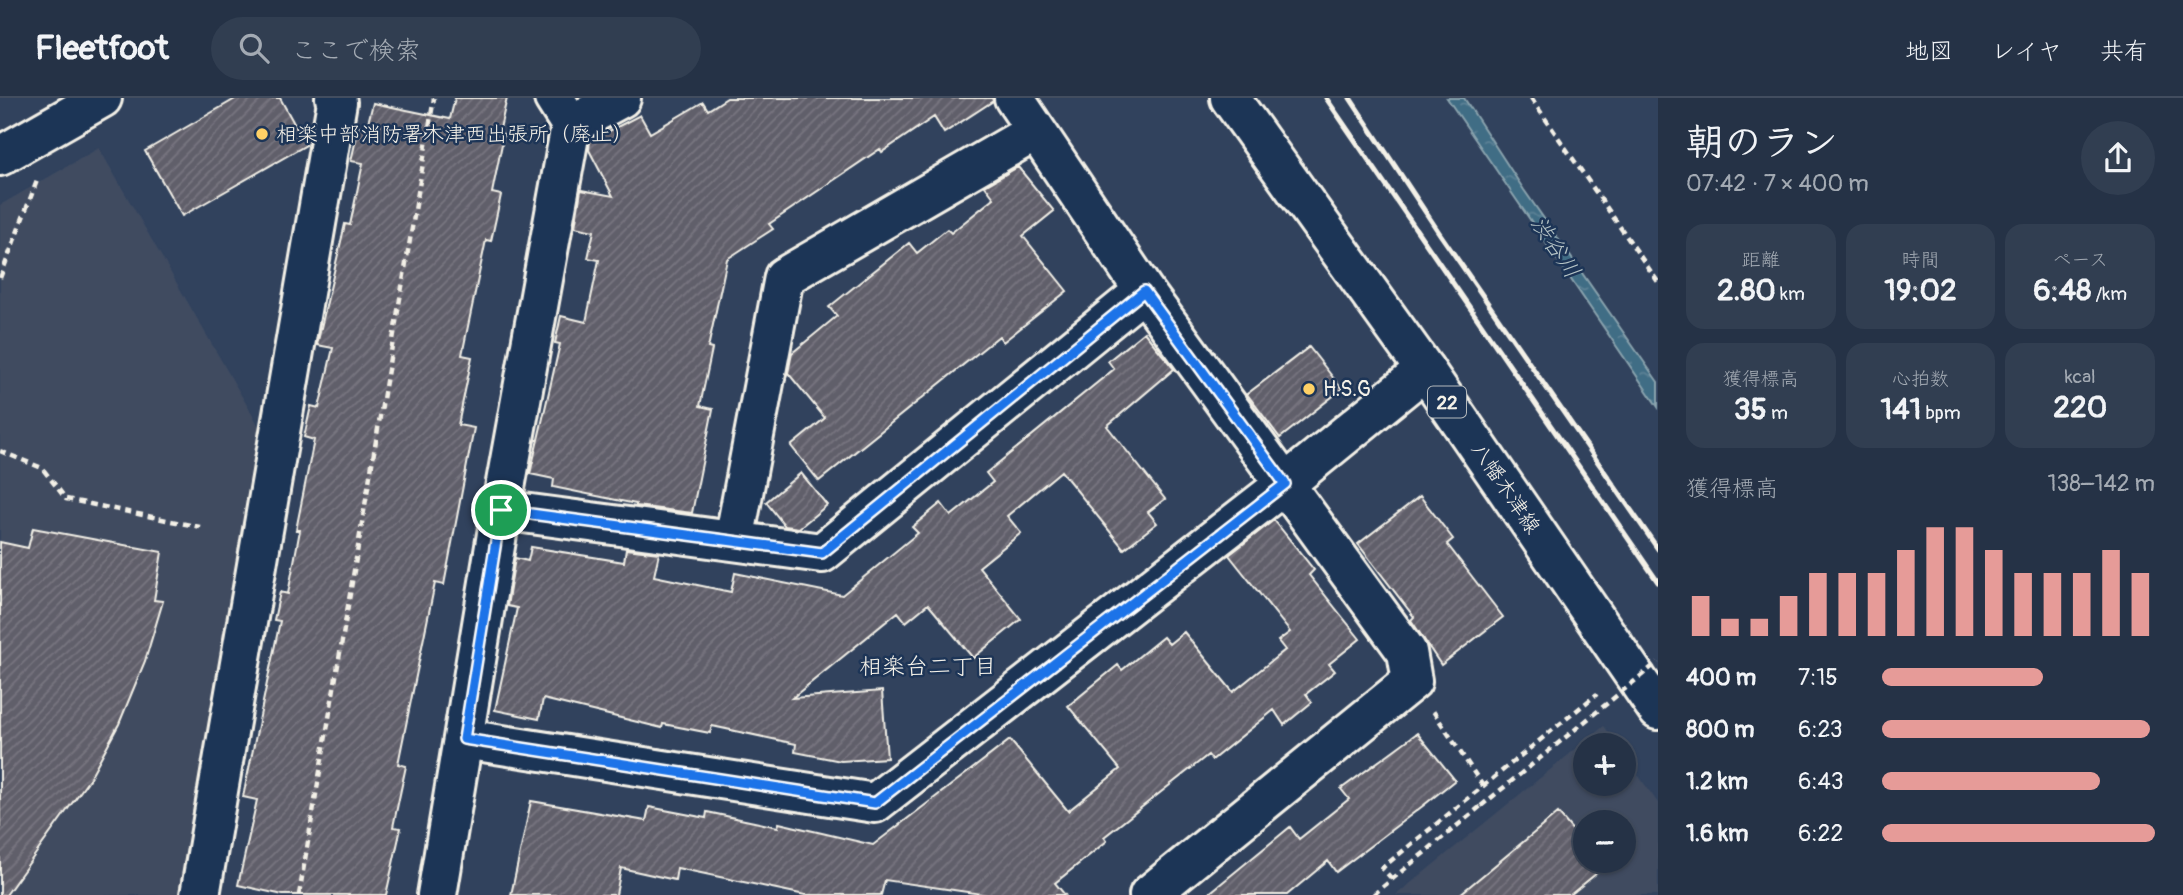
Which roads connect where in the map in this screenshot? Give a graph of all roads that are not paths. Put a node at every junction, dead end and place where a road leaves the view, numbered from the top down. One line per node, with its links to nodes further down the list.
1 (102, 98): 8 (street)
2 (335, 98): 16 (street)
3 (621, 98): 6 (street)
4 (1014, 98): 7 (street)
5 (1230, 98): 10 (street, 八幡木津線 / 22)
6 (562, 112): 12 (street)
7 (1036, 131): 9 (street); 13 (street)
8 (0, 156)
9 (1144, 291): 11 (street); 13 (street)
10 (1425, 370): 11 (street); 14 (street, 八幡木津線 / 22)
11 (1285, 484): 15 (street); 18 (street)
12 (501, 510): 13 (street); 15 (street)
13 (734, 541)
14 (1658, 710)
15 (464, 739): 17 (street)
16 (200, 895)
17 (437, 895)
18 (1149, 895)

